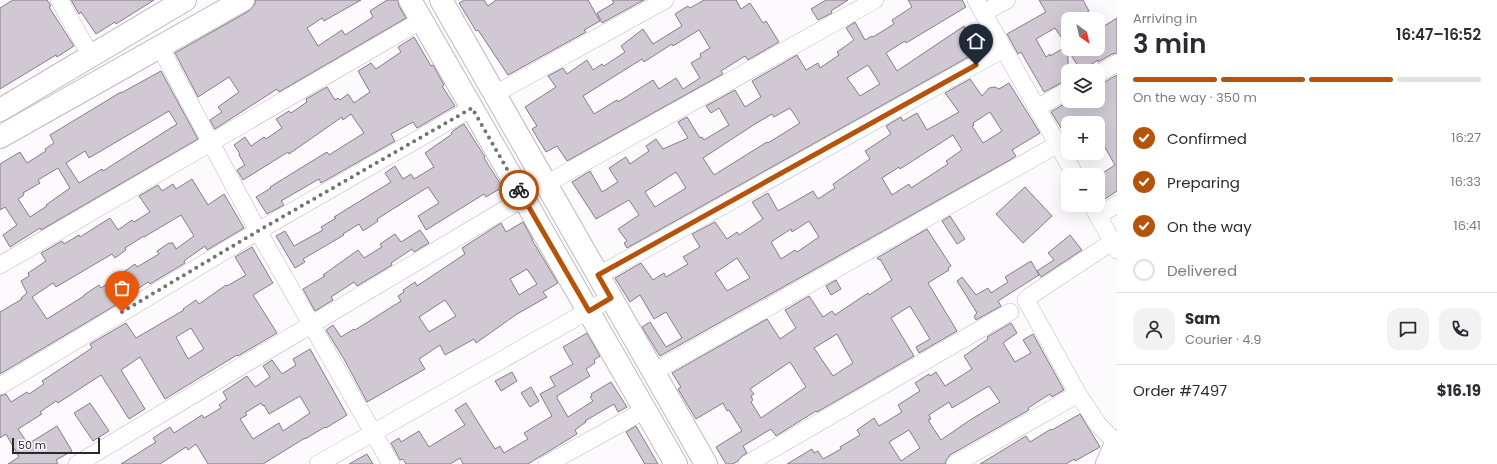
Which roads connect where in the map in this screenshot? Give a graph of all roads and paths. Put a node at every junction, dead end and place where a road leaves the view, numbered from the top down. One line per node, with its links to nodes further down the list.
1 (59, 0): 13 (street)
2 (185, 0): 13 (main road)
3 (243, 0): 11 (main road)
4 (410, 0): 10 (main road)
5 (441, 0): 16 (main road)
6 (665, 0): 16 (street)
7 (875, 0): 25 (street)
8 (1007, 0): 9 (street)
9 (979, 7): 12 (street)
10 (422, 20): 18 (main road); 22 (street)
11 (160, 47): 21 (main road); 22 (street)
12 (1003, 50): 19 (street); 33 (street)
13 (91, 56): 20 (main road)
14 (1117, 63): 15 (street)
15 (1105, 70)
16 (495, 94): 25 (main road)
17 (1061, 94): 19 (street)
18 (472, 108): 26 (main road); 30 (street)
19 (1037, 108): 23 (street)
20 (0, 110)
21 (0, 137)
22 (211, 142): 30 (street); 32 (street)
23 (1058, 144): 24 (street); 38 (street)
24 (1071, 168)
25 (546, 184): 33 (main road)
26 (524, 198): 35 (main road); 37 (street)
27 (1117, 204): 28 (street)
28 (1105, 207)
29 (1096, 212): 31 (street)
30 (258, 231): 37 (street); 39 (street)
31 (1115, 246): 40 (street)
32 (0, 265)
33 (598, 275): 34 (main road)
34 (611, 298): 35 (street); 38 (main road)
35 (589, 311): 41 (main road); 42 (street)
36 (1010, 312): 50 (street)
37 (311, 324): 42 (street); 44 (street)
38 (653, 372): 49 (main road)
39 (0, 386)
40 (1078, 394): 43 (street); 51 (street)
41 (645, 410): 47 (street); 48 (main road)
42 (373, 432): 45 (street); 46 (street)
43 (1116, 442): 52 (main road)
44 (78, 464)
45 (318, 464)
46 (391, 464)
47 (547, 464)
48 (676, 464)
49 (706, 464)
50 (746, 464)
51 (955, 464)
52 (1107, 464)

